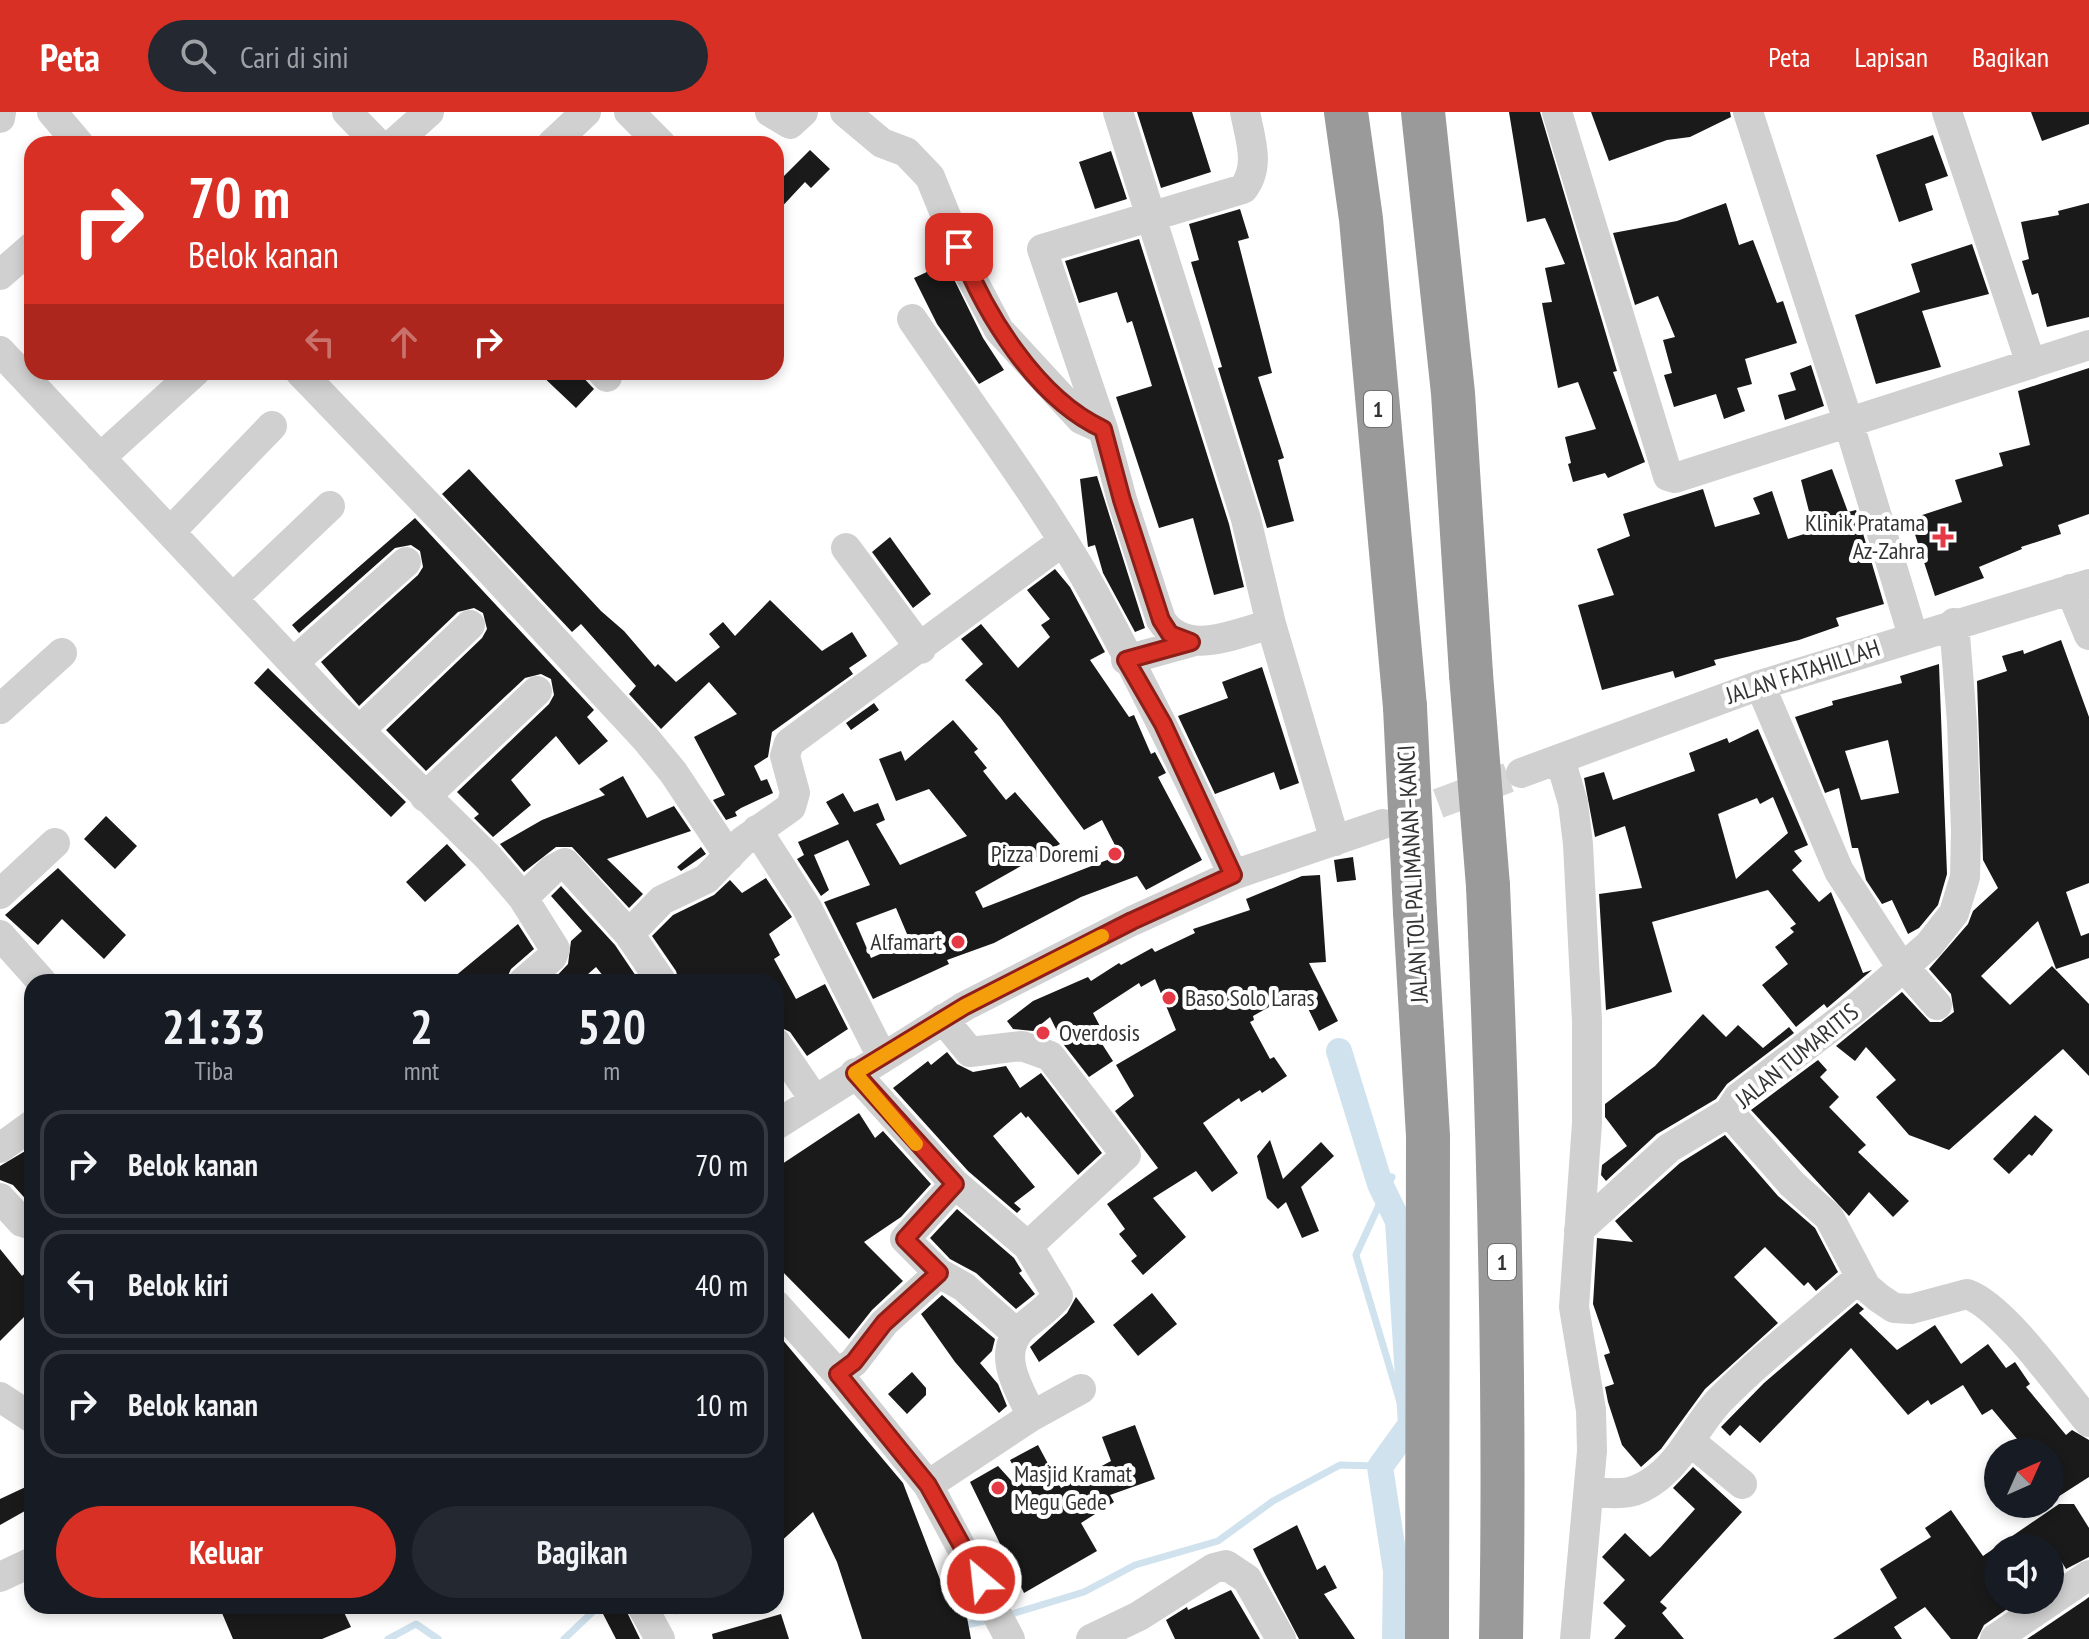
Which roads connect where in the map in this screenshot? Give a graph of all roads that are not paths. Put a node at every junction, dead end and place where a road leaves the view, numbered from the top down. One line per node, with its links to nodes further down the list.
1 (1, 112): 17 (street)
2 (52, 112): 18 (street)
3 (347, 112): 19 (street)
4 (429, 112): 20 (street)
5 (586, 112): 21 (street)
6 (629, 112): 22 (street)
7 (770, 112): 8 (street)
8 (803, 112)
9 (845, 112): 36 (street)
10 (1118, 112): 23 (street)
11 (1245, 112): 23 (street)
12 (1346, 112): 114 (highway, JALAN TOL PALIMANAN–KANCI / 1, bridge)
13 (1423, 112): 115 (highway, 1, bridge)
14 (1557, 112): 34 (street)
15 (1748, 112): 34 (street)
16 (1947, 112): 29 (street)
17 (0, 118)
18 (72, 136)
19 (370, 136)
20 (402, 136)
21 (560, 136)
22 (653, 136)
23 (1151, 214): 36 (street); 46 (street)
24 (24, 254): 25 (street)
25 (0, 275)
26 (912, 319): 40 (street)
27 (2089, 345): 29 (street)
28 (0, 351): 30 (street)
29 (2031, 364): 34 (street)
30 (24, 368)
31 (41, 380): 37 (street)
32 (186, 380): 37 (street)
33 (308, 380): 66 (street)
34 (1849, 424): 49 (street)
35 (272, 426): 39 (street)
36 (1103, 429): 50 (street)
37 (100, 458): 39 (street)
38 (330, 506): 44 (street)
39 (171, 531): 44 (street)
40 (1062, 542): 51 (street); 53 (street)
41 (846, 548): 51 (street)
42 (406, 562): 54 (street)
43 (2080, 586): 45 (street, JALAN FATAHILLAH); 48 (street)
44 (233, 598): 54 (street)
45 (1954, 623): 49 (street, JALAN FATAHILLAH); 72 (street, JALAN TUMARITIS)
46 (1271, 624): 50 (street); 64 (street)
47 (470, 625): 58 (street)
48 (2089, 635)
49 (1913, 636): 55 (street, JALAN FATAHILLAH)
50 (1191, 642): 53 (street)
51 (921, 649): 63 (street)
52 (62, 653): 57 (street)
53 (1126, 660): 67 (street)
54 (293, 663): 58 (street)
55 (1760, 685): 59 (street, JALAN FATAHILLAH); 72 (street)
56 (537, 691): 61 (street)
57 (0, 709)
58 (360, 730): 61 (street)
59 (1560, 759): 60 (street, JALAN FATAHILLAH); 89 (street)
60 (1521, 773)
61 (425, 797): 69 (street)
62 (1383, 824): 64 (street)
63 (757, 830): 66 (street); 79 (street)
64 (1335, 841): 67 (street)
65 (55, 843): 68 (street)
66 (729, 856): 70 (street)
67 (1233, 875): 77 (street)
68 (0, 894)
69 (523, 898): 70 (street); 74 (street)
70 (629, 934): 75 (street)
71 (0, 935): 73 (street)
72 (1903, 967): 76 (street); 82 (street, JALAN TUMARITIS)
73 (35, 974)
74 (532, 974)
75 (656, 974)
76 (1937, 1005)
77 (943, 1019): 79 (street); 90 (street)
78 (784, 1055): 81 (street)
79 (882, 1057): 80 (street)
80 (855, 1073): 81 (street); 86 (street)
81 (814, 1099): 83 (street)
82 (1729, 1112): 89 (street); 92 (street, JALAN TUMARITIS)
83 (784, 1120)
84 (24, 1131): 85 (street)
85 (0, 1148)
86 (955, 1184): 90 (street); 91 (street)
87 (0, 1198): 88 (street)
88 (24, 1223)
89 (1579, 1230): 104 (street)
90 (1028, 1246): 94 (street)
91 (939, 1273): 94 (street); 95 (street)
92 (1860, 1277): 100 (street, JALAN TUMARITIS); 101 (street)
93 (784, 1314): 95 (street)
94 (1017, 1334): 99 (street)
95 (838, 1374): 103 (street)
96 (1081, 1389): 99 (street)
97 (0, 1397): 98 (street)
98 (24, 1413)
99 (1032, 1416): 103 (street)
100 (2089, 1422)
101 (1691, 1442): 102 (street); 104 (street)
102 (1742, 1484)
103 (928, 1485): 109 (street)
104 (1589, 1492): 116 (street)
105 (24, 1566): 107 (street)
106 (2089, 1575): 117 (street)
107 (0, 1577)
108 (646, 1614): 111 (street)
109 (1003, 1623)
110 (1145, 1628): 112 (street); 113 (street)
111 (660, 1639)
112 (1091, 1639)
113 (1281, 1639)
114 (1427, 1639)
115 (1501, 1639)
116 (1575, 1639)
117 (1995, 1639)

